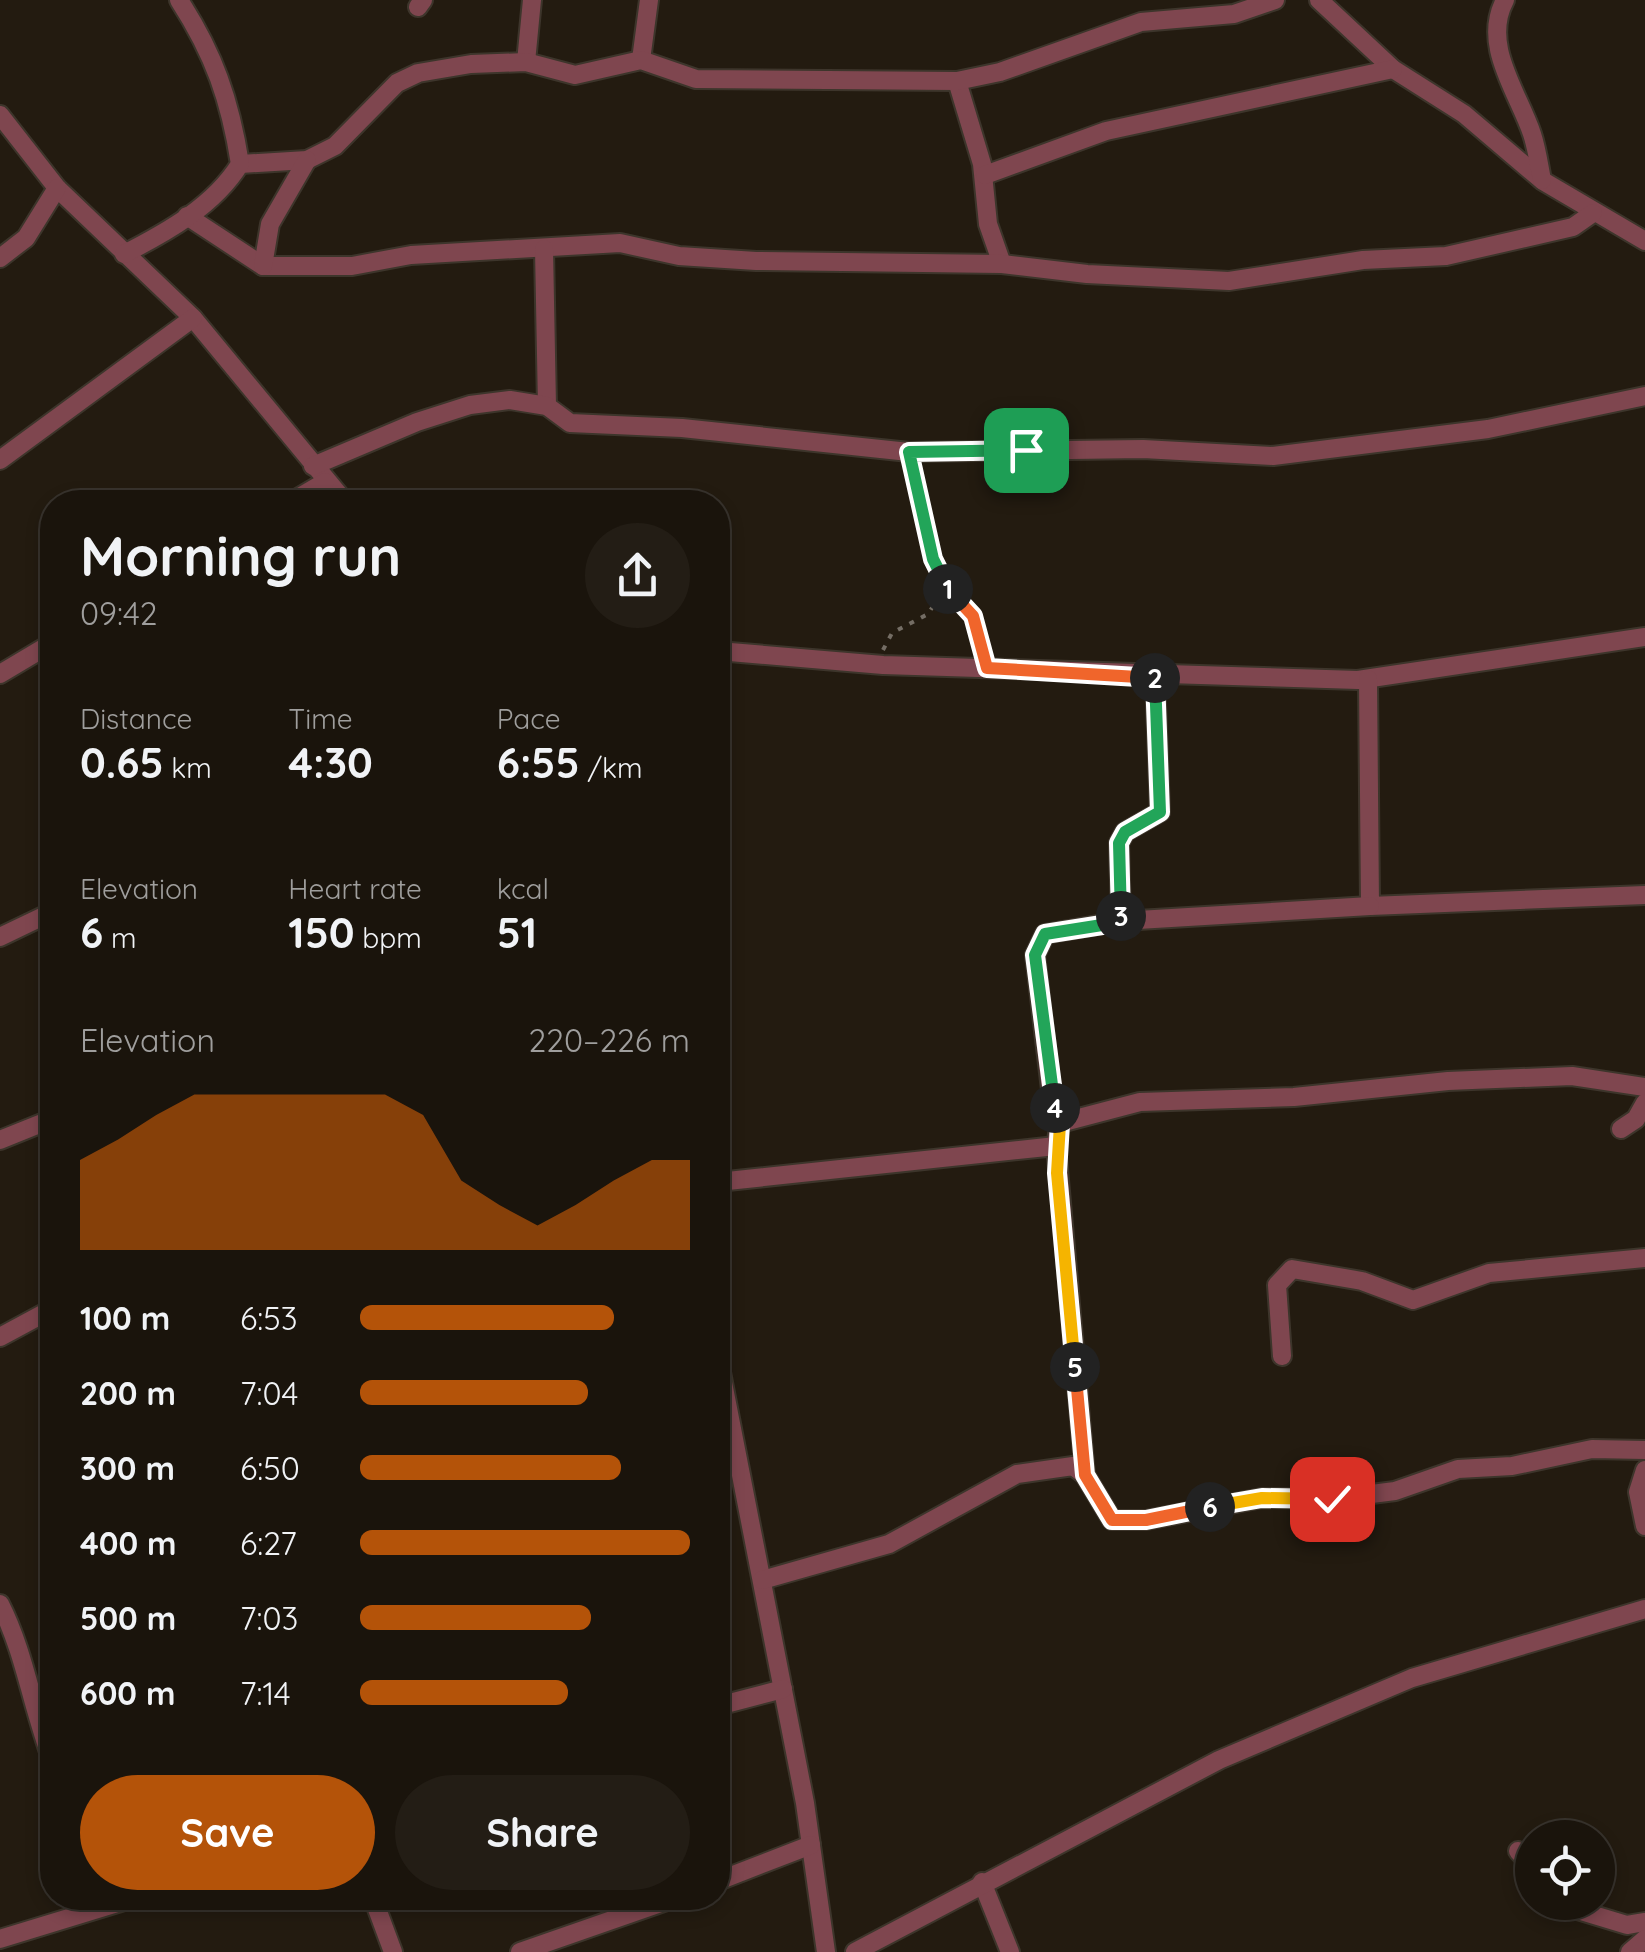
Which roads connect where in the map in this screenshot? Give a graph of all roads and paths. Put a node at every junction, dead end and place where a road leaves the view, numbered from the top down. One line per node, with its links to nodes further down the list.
1 (179, 0): 13 (street)
2 (532, 0): 8 (street)
3 (649, 0): 7 (street)
4 (1276, 0): 10 (street)
5 (1319, 0): 9 (street)
6 (1498, 5): 15 (street)
7 (641, 60): 8 (street); 10 (street)
8 (526, 62): 12 (street)
9 (1392, 69): 14 (street); 15 (street)
10 (957, 81): 14 (street)
11 (0, 115): 16 (street)
12 (307, 160): 13 (street); 24 (street)
13 (240, 164): 18 (street)
14 (985, 176): 23 (street)
15 (1542, 181): 17 (street)
16 (57, 188): 21 (street); 22 (street)
17 (1592, 213): 19 (street); 23 (street)
18 (187, 216): 21 (street); 24 (street)
19 (1645, 241)
20 (544, 249): 23 (street); 24 (street); 27 (street)
21 (124, 254): 25 (street)
22 (0, 258)
23 (1002, 264)
24 (264, 266)
25 (193, 318): 29 (street); 30 (street)
26 (1645, 396): 28 (street)
27 (547, 406): 28 (street); 30 (street)
28 (909, 452): 34 (path)
29 (0, 460)
30 (312, 466): 31 (street)
31 (325, 482): 32 (street); 33 (street)
32 (311, 490)
33 (333, 490)
34 (946, 586): 38 (path); 39 (path)
35 (1645, 637): 42 (street)
36 (40, 651): 40 (street)
37 (730, 652): 38 (street)
38 (883, 665): 39 (street)
39 (987, 668): 41 (street)
40 (0, 674)
41 (1155, 677): 42 (street); 46 (street)
42 (1368, 680): 44 (street)
43 (1645, 895): 44 (street)
44 (1370, 906): 46 (street)
45 (40, 918): 47 (street)
46 (1121, 922): 51 (street)
47 (0, 937)
48 (1645, 1087): 51 (street)
49 (1645, 1103): 52 (street)
50 (40, 1124): 53 (street)
51 (1060, 1124): 54 (street)
52 (1621, 1129)
53 (0, 1140)
54 (1056, 1146): 55 (street); 63 (street)
55 (730, 1181)
56 (1645, 1258): 59 (street)
57 (40, 1316): 58 (street)
58 (0, 1337)
59 (1282, 1356)
60 (730, 1438): 65 (street)
61 (1645, 1450): 63 (street)
62 (1645, 1470): 64 (street)
63 (1085, 1475): 65 (street)
64 (1645, 1526)
65 (762, 1580): 69 (street)
66 (1645, 1588): 68 (street)
67 (0, 1604): 71 (street)
68 (1642, 1610): 74 (street)
69 (783, 1688): 70 (street); 72 (street)
70 (730, 1703)
71 (40, 1728)
72 (811, 1845): 73 (street); 84 (street)
73 (730, 1876)
74 (982, 1882): 85 (street); 86 (street)
75 (92, 1910): 81 (street)
76 (377, 1910): 82 (street)
77 (641, 1910): 83 (street)
78 (1610, 1920): 79 (street)
79 (1645, 1922)
80 (1645, 1938): 87 (street)
81 (0, 1939)
82 (393, 1952)
83 (520, 1952)
84 (826, 1952)
85 (855, 1952)
86 (1010, 1952)
87 (1630, 1952)

